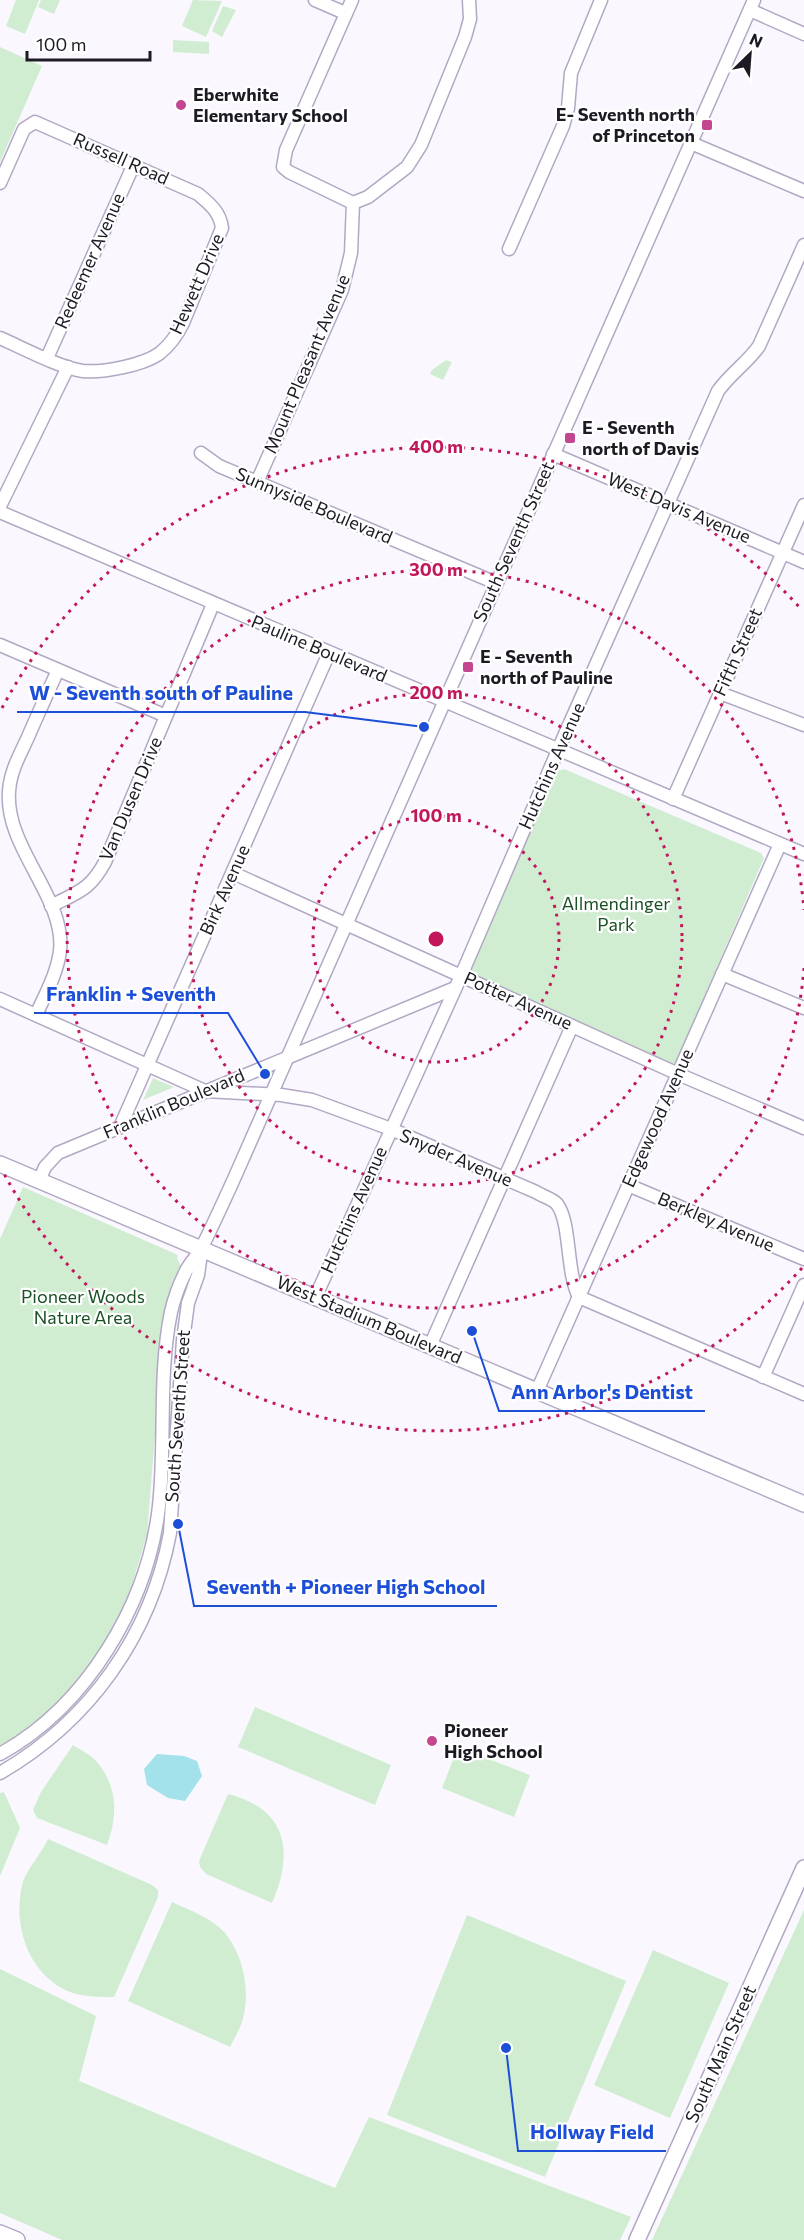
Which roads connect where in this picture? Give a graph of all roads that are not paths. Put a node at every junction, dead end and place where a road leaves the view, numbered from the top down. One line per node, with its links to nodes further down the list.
1 (315, 0): 6 (street)
2 (352, 0): 6 (street)
3 (469, 0): 13 (street)
4 (601, 0): 15 (street)
5 (752, 5): 7 (street); 8 (street, South Seventh Street)
6 (345, 13): 13 (street)
7 (804, 34)
8 (691, 143): 11 (street); 20 (street, South Seventh Street)
9 (134, 164): 10 (street, Russell Road); 12 (street, Russell Road); 17 (street, Redeemer Avenue)
10 (0, 183)
11 (804, 190)
12 (198, 194): 18 (street, Hewett Drive)
13 (354, 203): 21 (street, Mount Pleasant Avenue)
14 (804, 245): 22 (street, Hutchins Avenue)
15 (509, 249)
16 (0, 338): 17 (street, Hewett Drive)
17 (47, 358): 18 (street, Hewett Drive)
18 (68, 367): 24 (street)
19 (201, 453): 21 (street, Sunnyside Boulevard)
20 (553, 454): 22 (street, West Davis Avenue); 28 (street, South Seventh Street)
21 (257, 482): 28 (street, Sunnyside Boulevard)
22 (669, 504): 26 (street, West Davis Avenue); 37 (street, Hutchins Avenue)
23 (804, 505): 26 (street, Fifth Street)
24 (0, 506)
25 (0, 512): 29 (street, Pauline Boulevard)
26 (783, 552): 27 (street, West Davis Avenue); 33 (street, Fifth Street)
27 (804, 562)
28 (496, 583): 34 (street, South Seventh Street)
29 (213, 604): 31 (street, Pauline Boulevard); 35 (street, Van Dusen Drive)
30 (0, 645): 32 (street)
31 (329, 653): 34 (street, Pauline Boulevard); 41 (street, Birk Avenue)
32 (58, 670): 35 (street); 42 (street)
33 (720, 693): 36 (street); 38 (street, Fifth Street)
34 (443, 702): 37 (street, Pauline Boulevard); 43 (street, South Seventh Street)
35 (166, 716): 42 (street, Van Dusen Drive)
36 (804, 726)
37 (558, 750): 38 (street, Pauline Boulevard); 45 (street, Hutchins Avenue)
38 (673, 799): 39 (street, Pauline Boulevard)
39 (780, 844): 40 (street, Pauline Boulevard); 44 (street, Edgewood Avenue)
40 (804, 854)
41 (233, 873): 43 (street, Potter Avenue); 52 (street, Birk Avenue)
42 (51, 906): 49 (street)
43 (345, 924): 45 (street, Potter Avenue); 51 (street, South Seventh Street)
44 (722, 974): 48 (street); 53 (street, Edgewood Avenue)
45 (461, 976): 46 (street, Hutchins Avenue); 50 (street, Potter Avenue)
46 (455, 988): 51 (street, Franklin Boulevard); 58 (street, Hutchins Avenue)
47 (0, 999): 49 (street, Snyder Avenue)
48 (804, 1008)
49 (36, 1015): 52 (street, Snyder Avenue)
50 (572, 1026): 53 (street, Potter Avenue); 60 (street)
51 (288, 1056): 54 (street, Franklin Boulevard); 55 (street, South Seventh Street)
52 (146, 1064): 54 (street, Snyder Avenue); 56 (street, Birk Avenue)
53 (678, 1074): 57 (street, Potter Avenue); 62 (street, Edgewood Avenue)
54 (205, 1091): 55 (street, Snyder Avenue); 56 (street, Franklin Boulevard)
55 (270, 1094): 58 (street, Snyder Avenue); 63 (street, South Seventh Street)
56 (120, 1127): 61 (street, Franklin Boulevard)
57 (804, 1128)
58 (391, 1129): 60 (street, Snyder Avenue); 67 (street, Hutchins Avenue)
59 (0, 1164): 61 (main road, West Stadium Boulevard)
60 (504, 1178): 66 (street, Snyder Avenue); 68 (street)
61 (39, 1181): 63 (main road, West Stadium Boulevard)
62 (628, 1185): 64 (street, Berkley Avenue); 66 (street, Edgewood Avenue)
63 (201, 1249): 67 (main road, West Stadium Boulevard); 73 (street, South Seventh Street); 74 (street, South Seventh Street)
64 (804, 1259)
65 (804, 1285): 69 (street)
66 (579, 1297): 69 (street); 70 (street, Edgewood Avenue)
67 (315, 1298): 68 (main road, West Stadium Boulevard)
68 (430, 1346): 70 (main road, West Stadium Boulevard)
69 (763, 1377): 71 (street)
70 (537, 1391): 72 (main road, West Stadium Boulevard)
71 (804, 1394)
72 (804, 1504)
73 (0, 1754)
74 (0, 1773)
75 (804, 1868): 78 (main road, South Main Street)
76 (0, 2233): 77 (main road)
77 (18, 2240)
78 (637, 2240)

